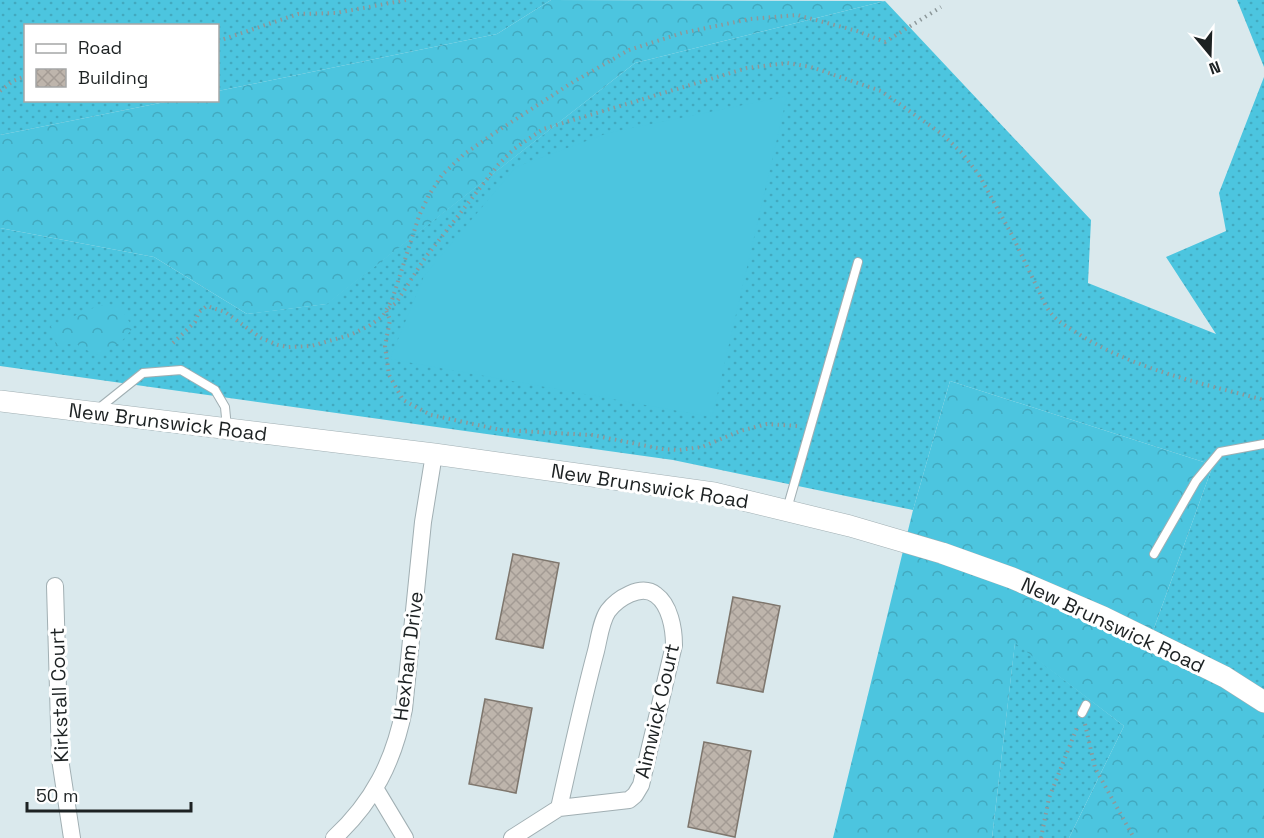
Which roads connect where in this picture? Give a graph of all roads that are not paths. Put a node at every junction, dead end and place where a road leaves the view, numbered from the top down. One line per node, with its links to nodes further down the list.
1 (858, 262): 7 (lane)
2 (0, 401): 3 (street, New Brunswick Road)
3 (94, 413): 4 (street, New Brunswick Road); 4 (lane)
4 (227, 429): 6 (street, New Brunswick Road)
5 (1264, 444): 8 (lane)
6 (434, 454): 7 (street, New Brunswick Road); 11 (street, Hexham Drive)
7 (786, 510): 10 (street, New Brunswick Road)
8 (1154, 554)
9 (55, 586): 13 (street, Kirkstall Court)
10 (1264, 702)
11 (375, 788): 14 (street, Hexham Drive); 15 (street)
12 (559, 808): 12 (street, Aimwick Court); 16 (street, Aimwick Court)
13 (72, 838)
14 (333, 838)
15 (405, 838)
16 (512, 838)

